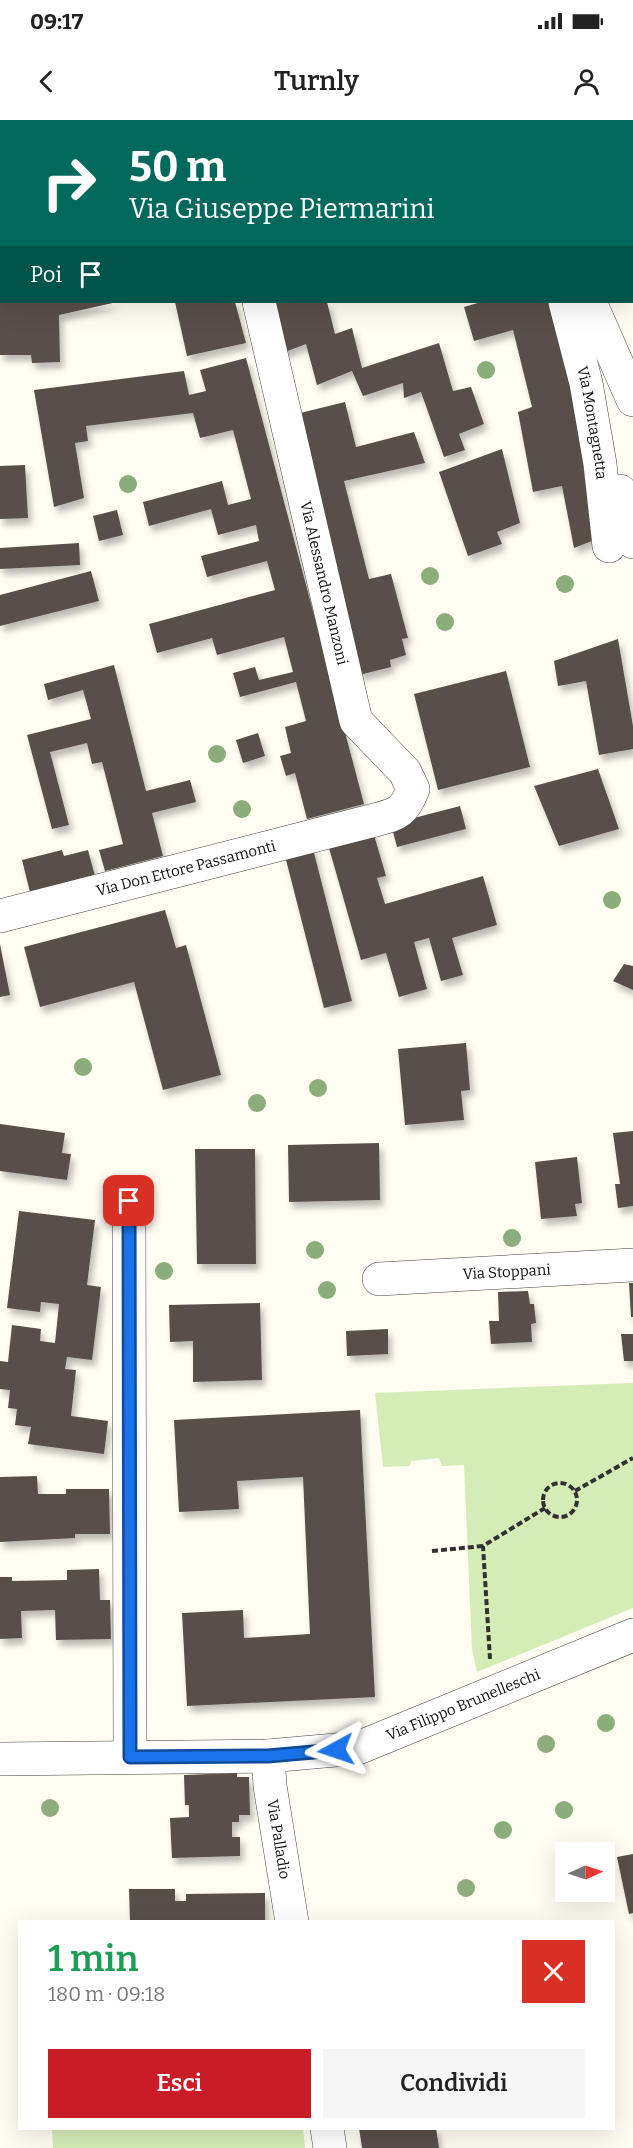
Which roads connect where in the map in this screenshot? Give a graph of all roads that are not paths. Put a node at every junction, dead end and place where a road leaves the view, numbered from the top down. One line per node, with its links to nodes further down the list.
1 (259, 303): 7 (street, Via Alessandro Manzoni)
2 (565, 303): 6 (street, Via Montagnetta)
3 (575, 303): 6 (street)
4 (590, 303): 5 (street)
5 (633, 400)
6 (621, 544)
7 (370, 820): 8 (street, Via Don Ettore Passamonti)
8 (0, 916)
9 (129, 1201): 14 (street)
10 (633, 1265): 11 (street, Via Stoppani)
11 (379, 1279)
12 (633, 1635): 13 (street, Via Filippo Brunelleschi)
13 (268, 1756): 14 (street, Via Filippo Brunelleschi); 16 (street, Via Palladio)
14 (130, 1757): 15 (street, Via Filippo Brunelleschi)
15 (0, 1759)
16 (292, 1920)
17 (327, 2130): 18 (street)
18 (330, 2148)

